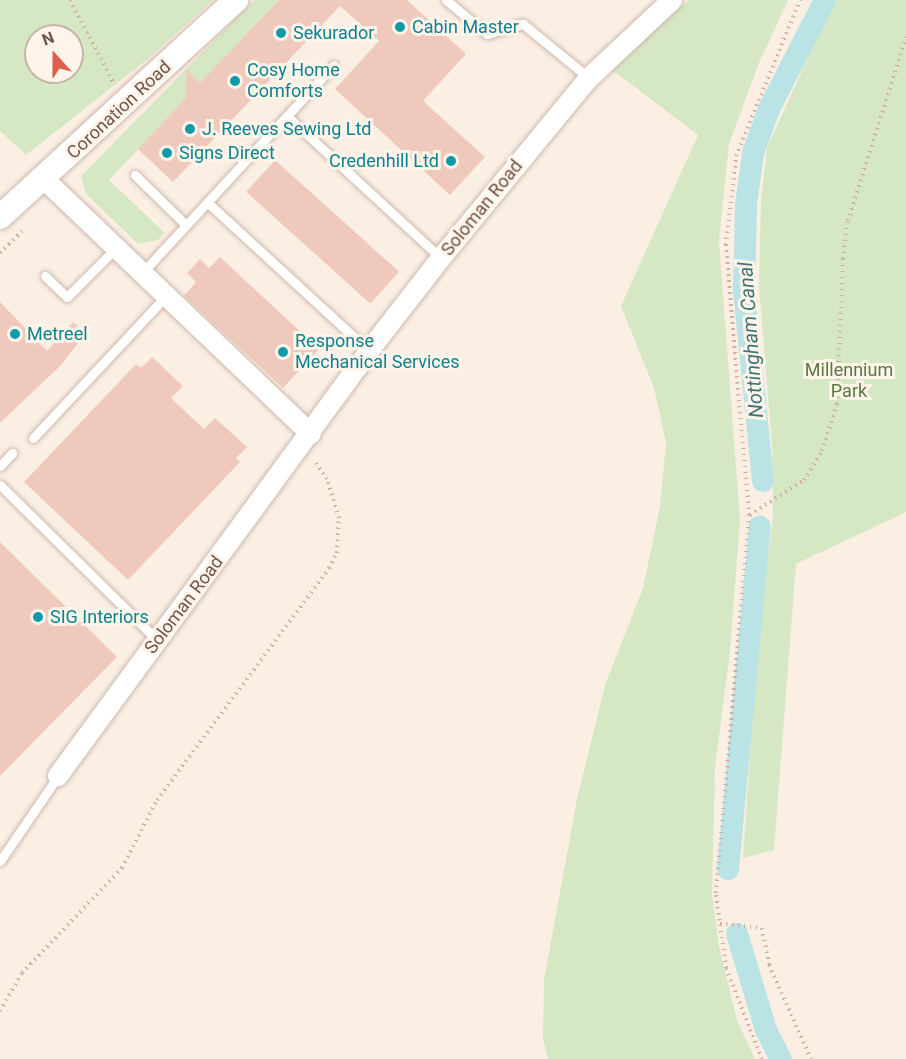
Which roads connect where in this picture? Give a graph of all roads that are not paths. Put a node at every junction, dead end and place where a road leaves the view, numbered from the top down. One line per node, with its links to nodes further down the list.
1 (236, 0): 8 (street, Coronation Road)
2 (446, 0): 5 (lane)
3 (672, 0): 5 (street, Soloman Road)
4 (334, 65): 6 (lane)
5 (589, 78): 13 (street, Soloman Road)
6 (286, 116): 9 (lane); 13 (lane)
7 (135, 175): 11 (lane)
8 (44, 179): 10 (street, Coronation Road); 12 (street)
9 (207, 202): 11 (lane); 17 (lane)
10 (0, 217)
11 (186, 225): 14 (lane)
12 (115, 249): 14 (street); 15 (lane)
13 (441, 258): 17 (street, Soloman Road)
14 (141, 274): 16 (street)
15 (45, 276)
16 (165, 297): 18 (lane); 19 (street)
17 (369, 351): 19 (street, Soloman Road)
18 (33, 438)
19 (305, 441): 23 (street, Soloman Road)
20 (12, 453): 21 (lane)
21 (0, 466)
22 (0, 485): 23 (lane)
23 (157, 640): 24 (street, Soloman Road)
24 (58, 776): 25 (lane)
25 (0, 861)

